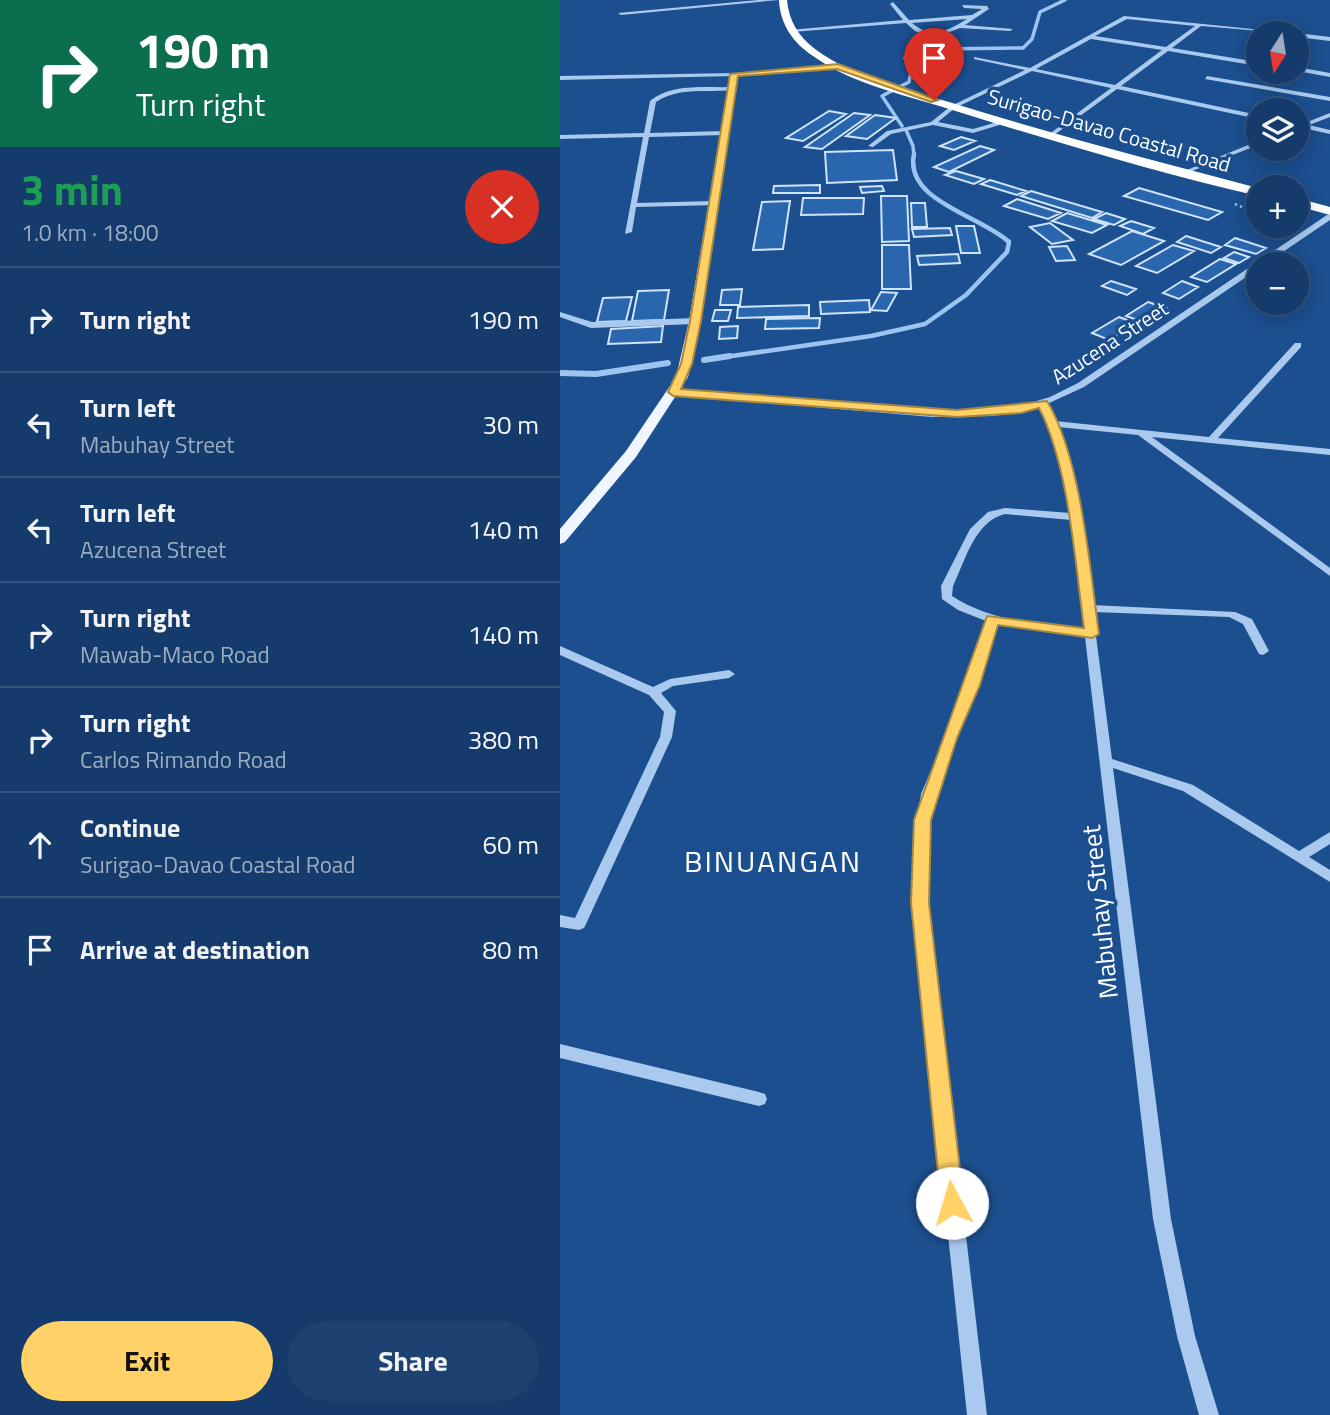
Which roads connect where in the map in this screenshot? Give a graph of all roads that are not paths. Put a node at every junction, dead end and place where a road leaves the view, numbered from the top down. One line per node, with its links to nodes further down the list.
1 (776, 0): 5 (street)
2 (783, 0): 12 (highway)
3 (893, 4): 7 (street)
4 (964, 6): 6 (street)
5 (621, 13)
6 (972, 17): 7 (street); 9 (street)
7 (905, 21): 9 (street); 12 (street)
8 (1201, 24): 11 (street); 14 (street); 16 (street)
9 (959, 26): 10 (street)
10 (1010, 29)
11 (1246, 29)
12 (792, 30): 19 (highway, Surigao-Davao Coastal Road)
13 (1309, 36): 15 (street)
14 (1090, 37): 16 (street); 20 (street)
15 (1330, 39)
16 (1170, 50): 18 (street); 26 (street)
17 (976, 58): 20 (street)
18 (1246, 62)
19 (838, 67): 22 (main road); 29 (highway, Surigao-Davao Coastal Road)
20 (1030, 70): 26 (street); 29 (street)
21 (1309, 71): 23 (street)
22 (734, 74): 24 (street); 27 (main road)
23 (1330, 75)
24 (560, 78)
25 (1207, 78): 28 (street)
26 (1117, 88): 30 (street); 39 (street)
27 (732, 89): 37 (main road); 38 (street)
28 (1330, 99)
29 (953, 107): 32 (highway, Surigao-Davao Coastal Road); 33 (street)
30 (1246, 115)
31 (1330, 116): 34 (street)
32 (1004, 122): 33 (street); 39 (highway, Surigao-Davao Coastal Road)
33 (933, 123): 41 (street)
34 (1309, 123)
35 (1309, 128): 36 (street)
36 (1330, 132)
37 (725, 133): 38 (street); 45 (main road)
38 (646, 134): 40 (street); 46 (street)
39 (1050, 136): 43 (highway, Surigao-Davao Coastal Road)
40 (560, 137)
41 (871, 146)
42 (1246, 148): 43 (street)
43 (1185, 172): 44 (highway, Surigao-Davao Coastal Road)
44 (1246, 189)
45 (713, 204): 46 (street); 53 (main road)
46 (633, 205): 49 (street)
47 (1309, 205): 48 (highway)
48 (1328, 211): 50 (street, Azucena Street)
49 (628, 232)
50 (1276, 252)
51 (1246, 274): 56 (street, Azucena Street)
52 (560, 314): 53 (street)
53 (695, 321): 55 (main road)
54 (1298, 345): 59 (street)
55 (673, 392): 56 (street, Azucena Street); 62 (main road)
56 (1043, 404): 57 (street, Mabuhay Street)
57 (1053, 424): 58 (street); 61 (street, Mabuhay Street)
58 (1140, 433): 59 (street); 63 (street)
59 (1211, 440): 60 (street)
60 (1330, 452)
61 (1076, 517): 64 (street, Mabuhay Street); 65 (street)
62 (560, 539)
63 (1330, 573)
64 (1088, 608): 66 (street, Mabuhay Street); 68 (street)
65 (992, 619): 66 (street); 78 (street)
66 (1092, 634): 71 (street, Mabuhay Street)
67 (560, 650): 70 (street)
68 (1264, 652)
69 (729, 674): 70 (street)
70 (653, 692): 75 (street)
71 (1108, 762): 73 (street); 79 (street, Mabuhay Street)
72 (1330, 837): 73 (street)
73 (1301, 856): 74 (street)
74 (1330, 877)
75 (560, 920)
76 (560, 1051): 77 (street)
77 (759, 1099)
78 (977, 1415)
79 (1209, 1415)

